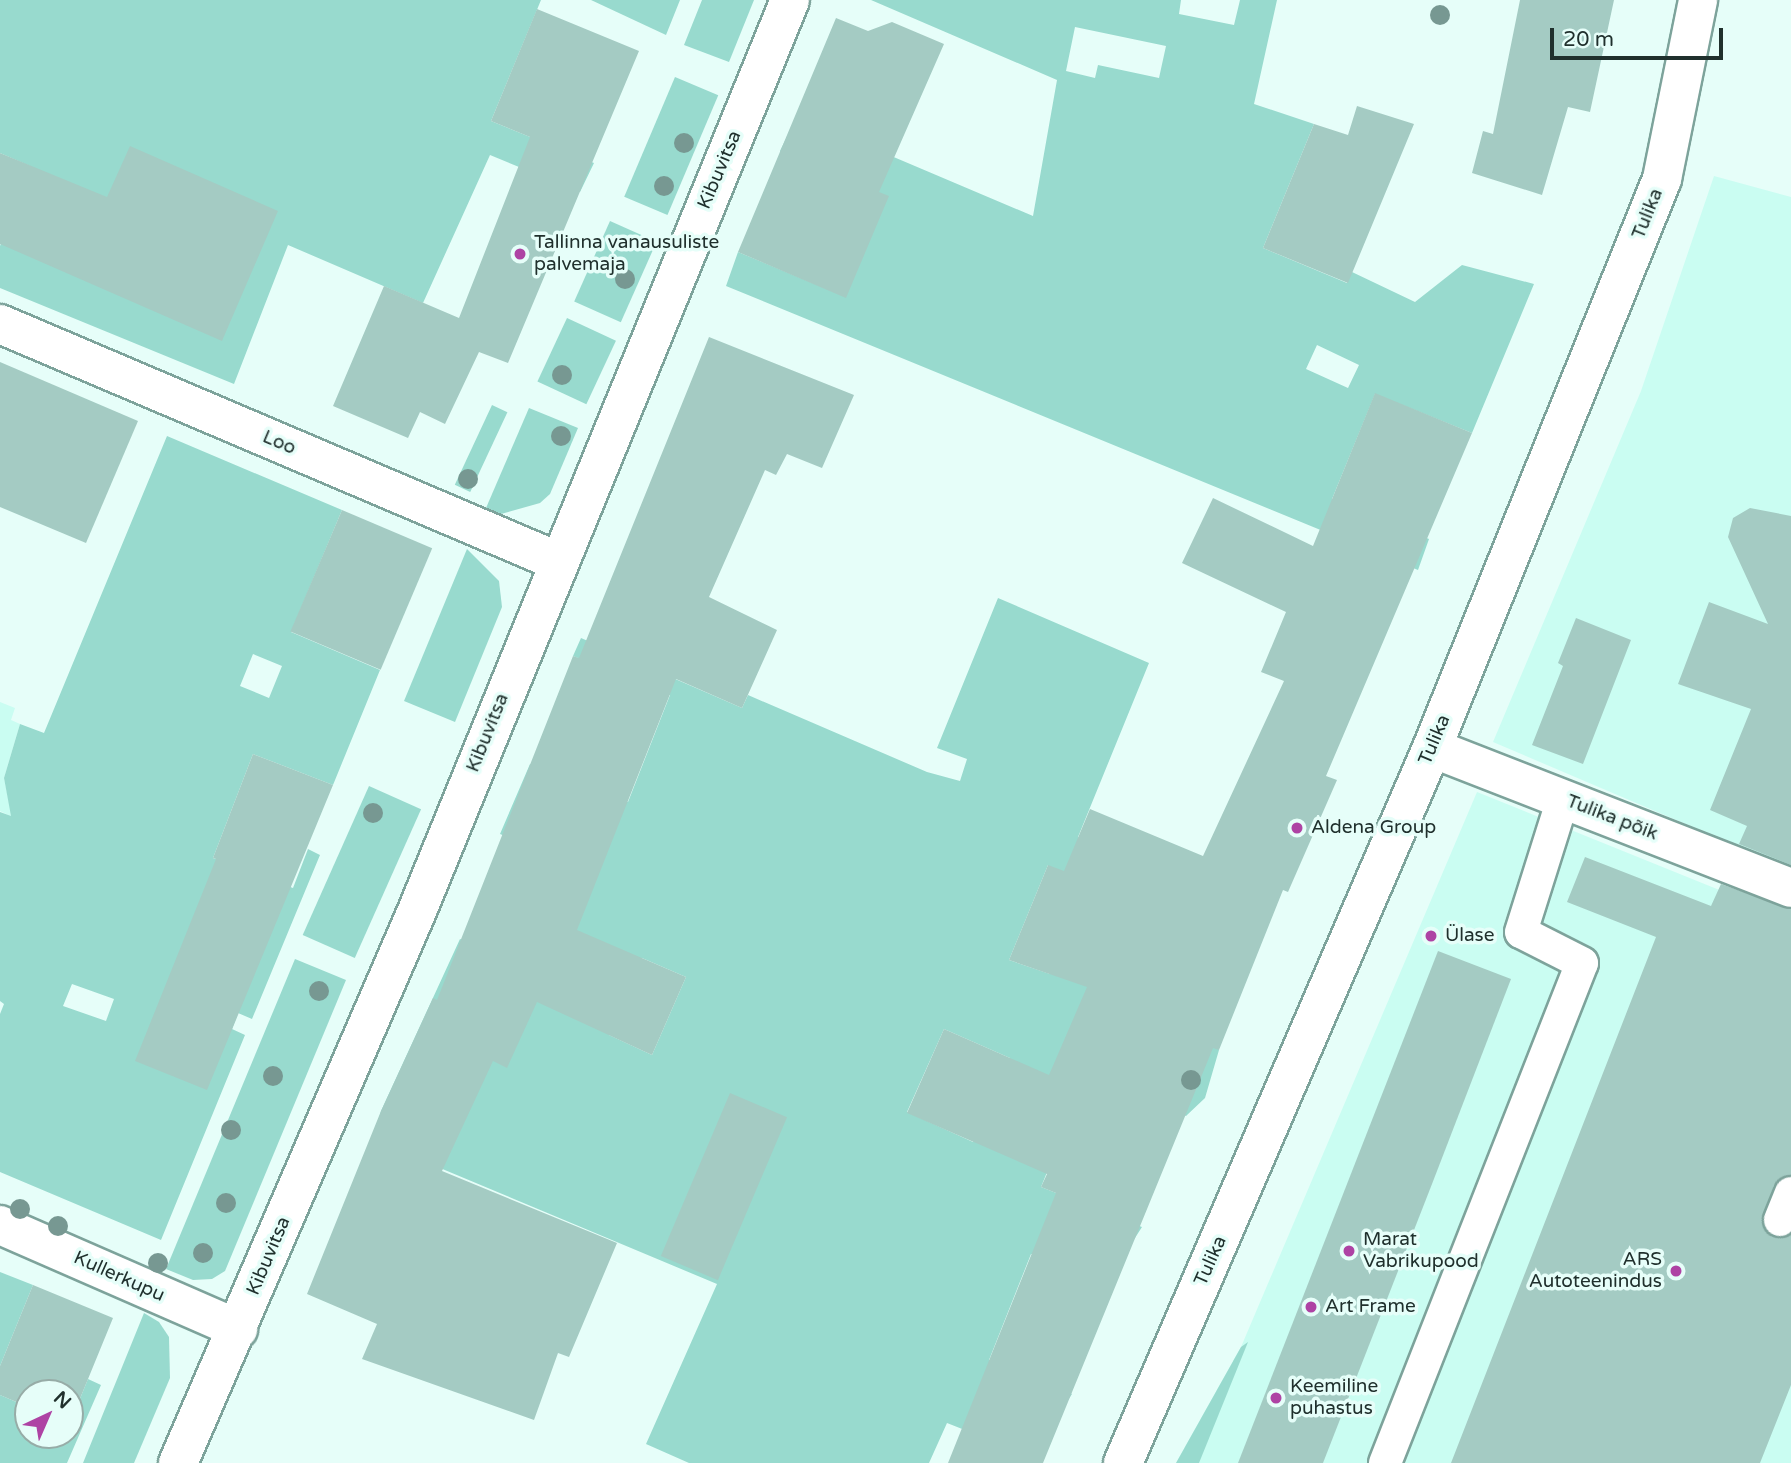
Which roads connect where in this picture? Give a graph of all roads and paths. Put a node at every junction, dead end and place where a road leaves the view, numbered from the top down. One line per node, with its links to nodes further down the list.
1 (790, 0): 4 (street, Kibuvitsa)
2 (1698, 0): 5 (street, Tulika)
3 (0, 324): 4 (street, Loo)
4 (557, 561): 9 (street, Kibuvitsa)
5 (1432, 748): 6 (street, Tulika põik); 11 (street, Tulika)
6 (1563, 799): 7 (street, Tulika põik); 12 (lane)
7 (1791, 888)
8 (0, 1225): 9 (street, Kullerkupu)
9 (237, 1329): 10 (street, Kibuvitsa)
10 (178, 1463)
11 (1123, 1463)
12 (1385, 1463)

